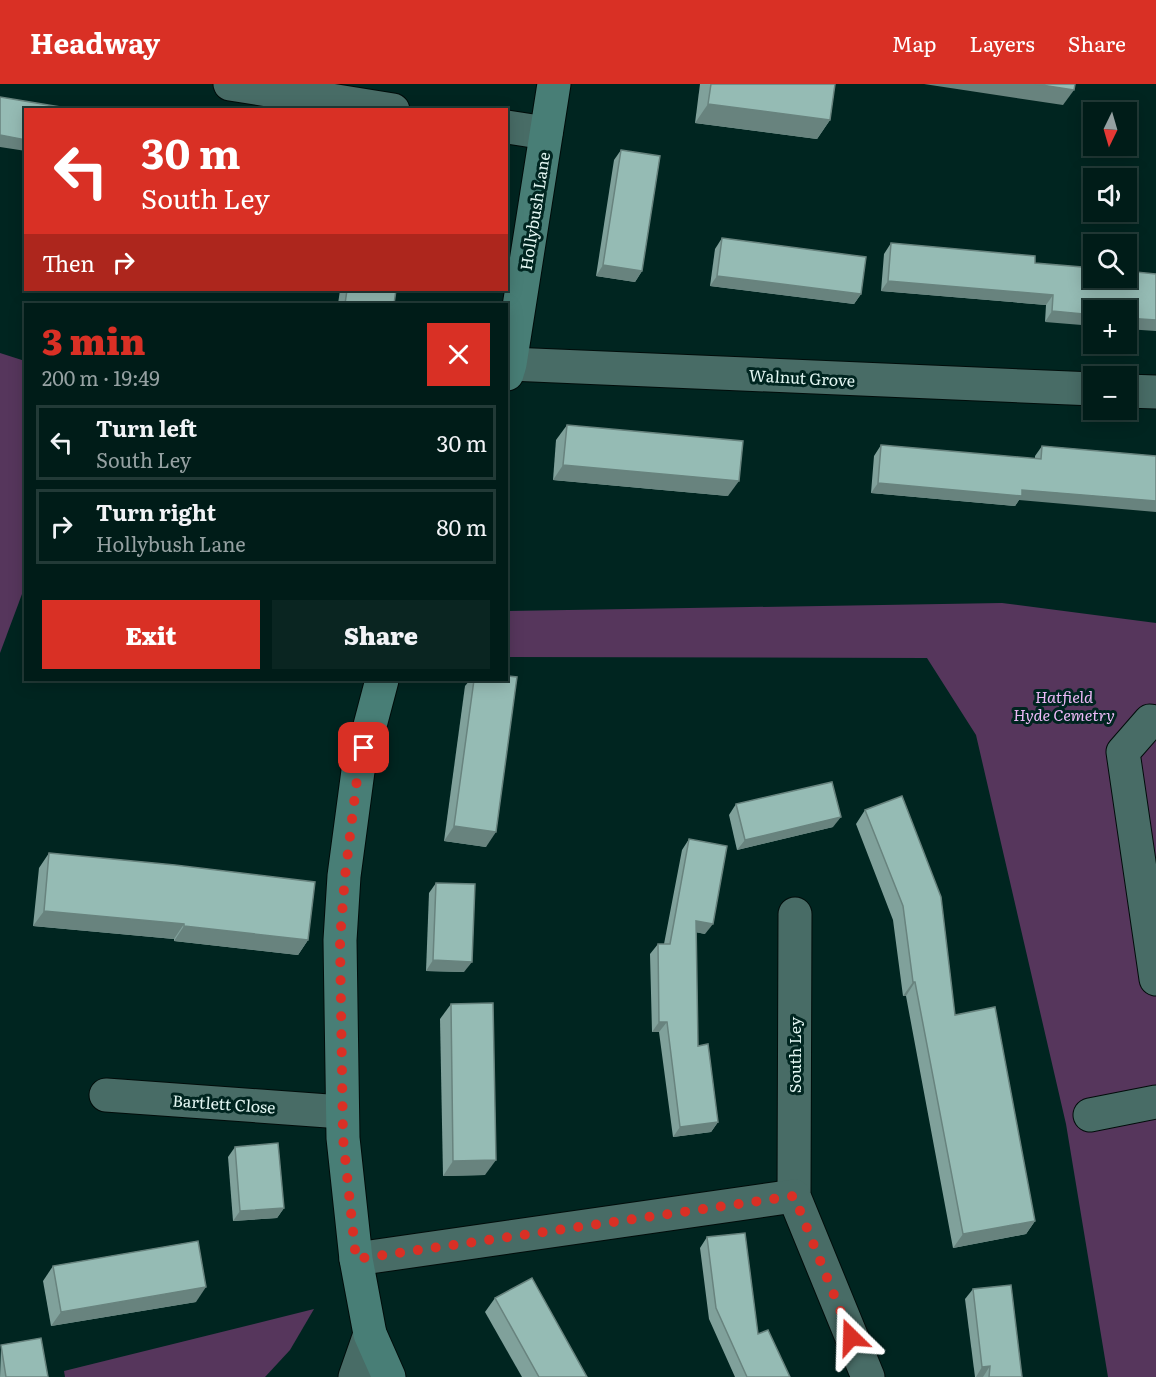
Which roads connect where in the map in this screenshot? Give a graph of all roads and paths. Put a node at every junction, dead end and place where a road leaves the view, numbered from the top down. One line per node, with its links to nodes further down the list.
1 (230, 84): 3 (street)
2 (554, 84): 5 (street, Hollybush Lane)
3 (380, 108)
4 (508, 127): 5 (street)
5 (546, 133): 6 (street, Hollybush Lane)
6 (509, 369): 7 (street, Walnut Grove)
7 (1083, 389)
8 (1137, 391): 9 (street)
9 (1156, 392)
10 (382, 681): 16 (street)
11 (1156, 722): 13 (street)
12 (795, 914): 18 (street, South Ley)
13 (1156, 979)
14 (106, 1095): 16 (street, Bartlett Close)
15 (1156, 1102): 17 (street)
16 (342, 1112): 19 (street)
17 (1090, 1115)
18 (794, 1196): 19 (street); 23 (street, South Ley)
19 (356, 1259): 20 (street)
20 (370, 1334): 21 (street); 22 (street)
21 (355, 1377)
22 (389, 1377)
23 (868, 1377)

